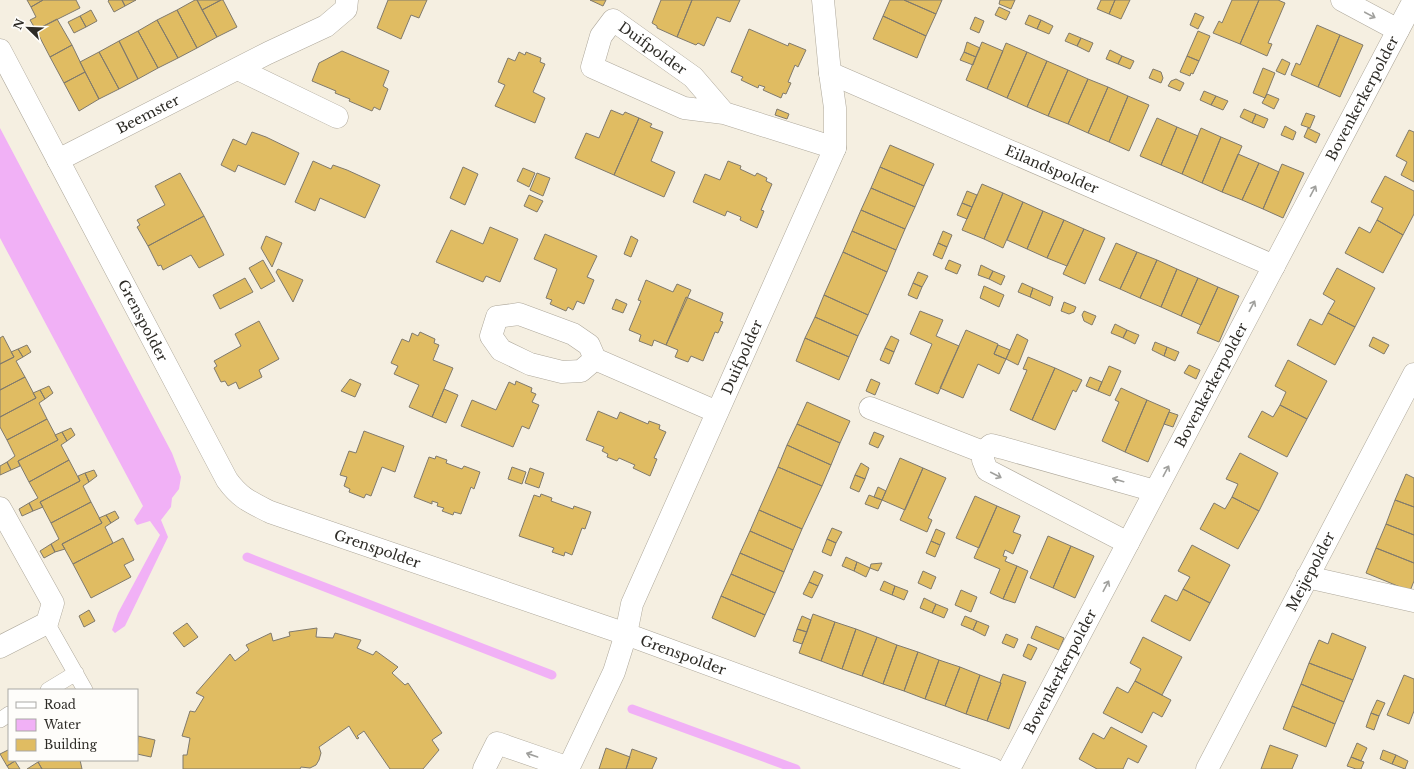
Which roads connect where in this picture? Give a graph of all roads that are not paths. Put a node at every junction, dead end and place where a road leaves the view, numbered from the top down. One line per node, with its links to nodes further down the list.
1 (347, 0): 7 (street, Beemster)
2 (823, 0): 8 (street, Duifpolder)
3 (1342, 0): 5 (street, one-way to 5)
4 (1414, 0): 5 (street, Bovenkerkerpolder)
5 (1398, 30): 13 (street, Bovenkerkerpolder, one-way to 5)
6 (0, 50): 12 (street, Grenspolder)
7 (238, 69): 10 (street); 12 (street, Beemster)
8 (830, 73): 11 (street, Duifpolder); 13 (street, Eilandspolder)
9 (724, 113): 9 (street, Duifpolder); 11 (street, Duifpolder)
10 (337, 117)
11 (835, 148): 17 (street, Duifpolder)
12 (58, 160): 25 (street, Grenspolder)
13 (1274, 266): 19 (street, Bovenkerkerpolder, one-way to 13)
14 (595, 359): 17 (street)
15 (1414, 374): 22 (street, Meijepolder)
16 (870, 408): 18 (street)
17 (717, 412): 25 (street, Duifpolder)
18 (983, 452): 19 (street, one-way to 18); 21 (street, one-way to 21)
19 (1155, 491): 21 (street, Bovenkerkerpolder)
20 (0, 508): 24 (street)
21 (1128, 543): 33 (street, Bovenkerkerpolder, one-way to 21)
22 (1307, 577): 23 (street); 34 (street, Meijepolder)
23 (1414, 601)
24 (47, 623): 26 (street); 27 (lane)
25 (626, 634): 31 (street, Duifpolder); 32 (street, Grenspolder)
26 (0, 647)
27 (76, 673): 28 (lane); 29 (lane)
28 (50, 689)
29 (84, 689)
30 (484, 769): 31 (street, one-way to 30)
31 (569, 769)
32 (993, 769)
33 (1009, 769)
34 (1207, 769)

